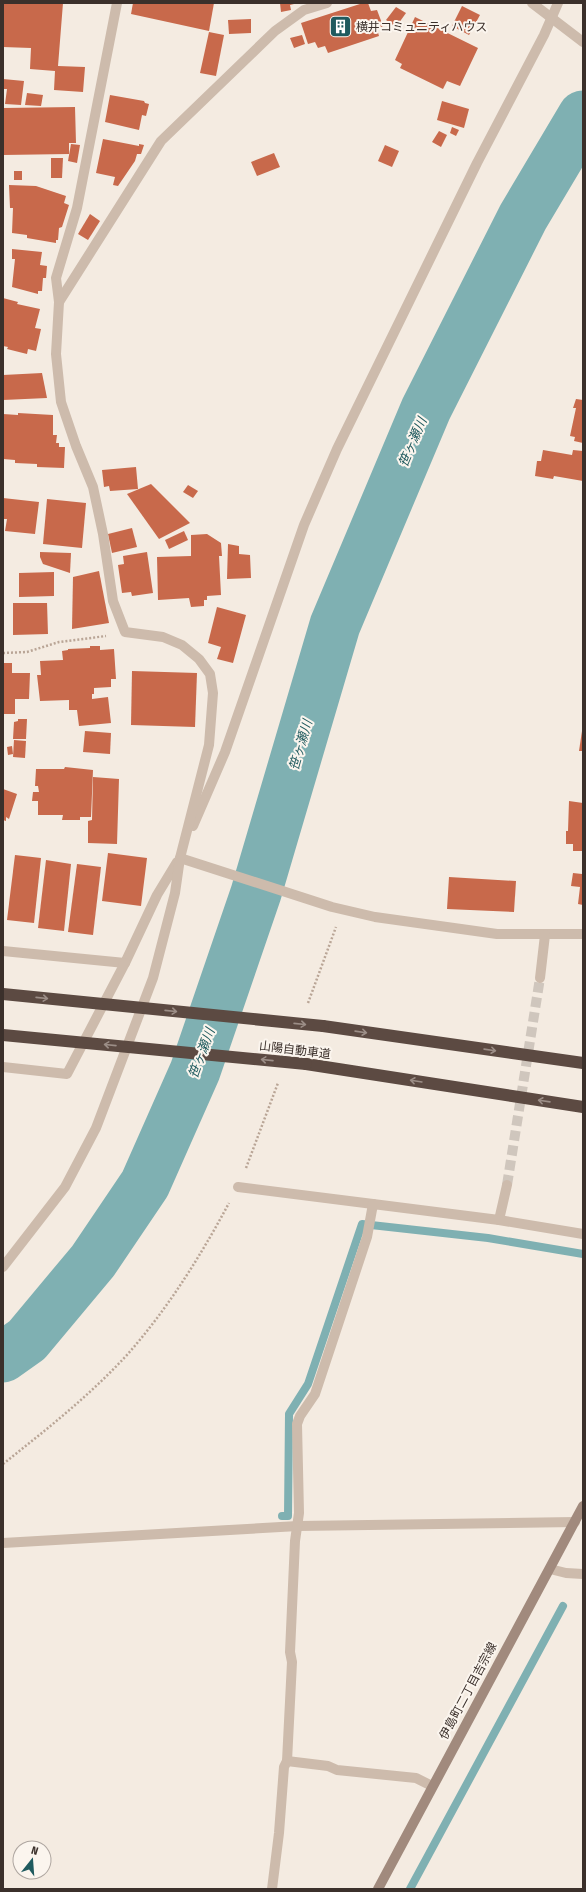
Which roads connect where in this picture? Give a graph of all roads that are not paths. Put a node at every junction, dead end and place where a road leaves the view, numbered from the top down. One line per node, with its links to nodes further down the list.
1 (117, 3): 7 (street)
2 (327, 3): 7 (street)
3 (532, 3): 5 (street)
4 (558, 3): 5 (street)
5 (551, 18): 6 (street); 8 (street)
6 (583, 42)
7 (59, 302): 8 (street)
8 (180, 858): 10 (street); 12 (street); 24 (street)
9 (583, 934): 10 (street)
10 (545, 935): 13 (street)
11 (3, 951): 12 (street)
12 (125, 963): 17 (street)
13 (540, 978)
14 (3, 994): 16 (highway, one-way to 16, bridge)
15 (3, 1035): 18 (highway, 山陽自動車道, one-way to 15, bridge)
16 (583, 1063)
17 (3, 1067)
18 (583, 1106)
19 (508, 1185): 22 (street)
20 (238, 1187): 21 (street)
21 (373, 1204): 22 (street); 27 (street)
22 (499, 1220): 23 (street)
23 (583, 1234)
24 (3, 1267)
25 (583, 1506): 26 (street, 伊島町二丁目吉宗線)
26 (575, 1522): 27 (street); 29 (street, 伊島町二丁目吉宗線)
27 (298, 1526): 28 (street); 31 (street)
28 (3, 1543)
29 (550, 1569): 30 (street); 32 (street, 伊島町二丁目吉宗線)
30 (583, 1574)
31 (287, 1761): 32 (street); 33 (street)
32 (432, 1786): 34 (street, 伊島町二丁目吉宗線)
33 (272, 1889)
34 (378, 1889)

